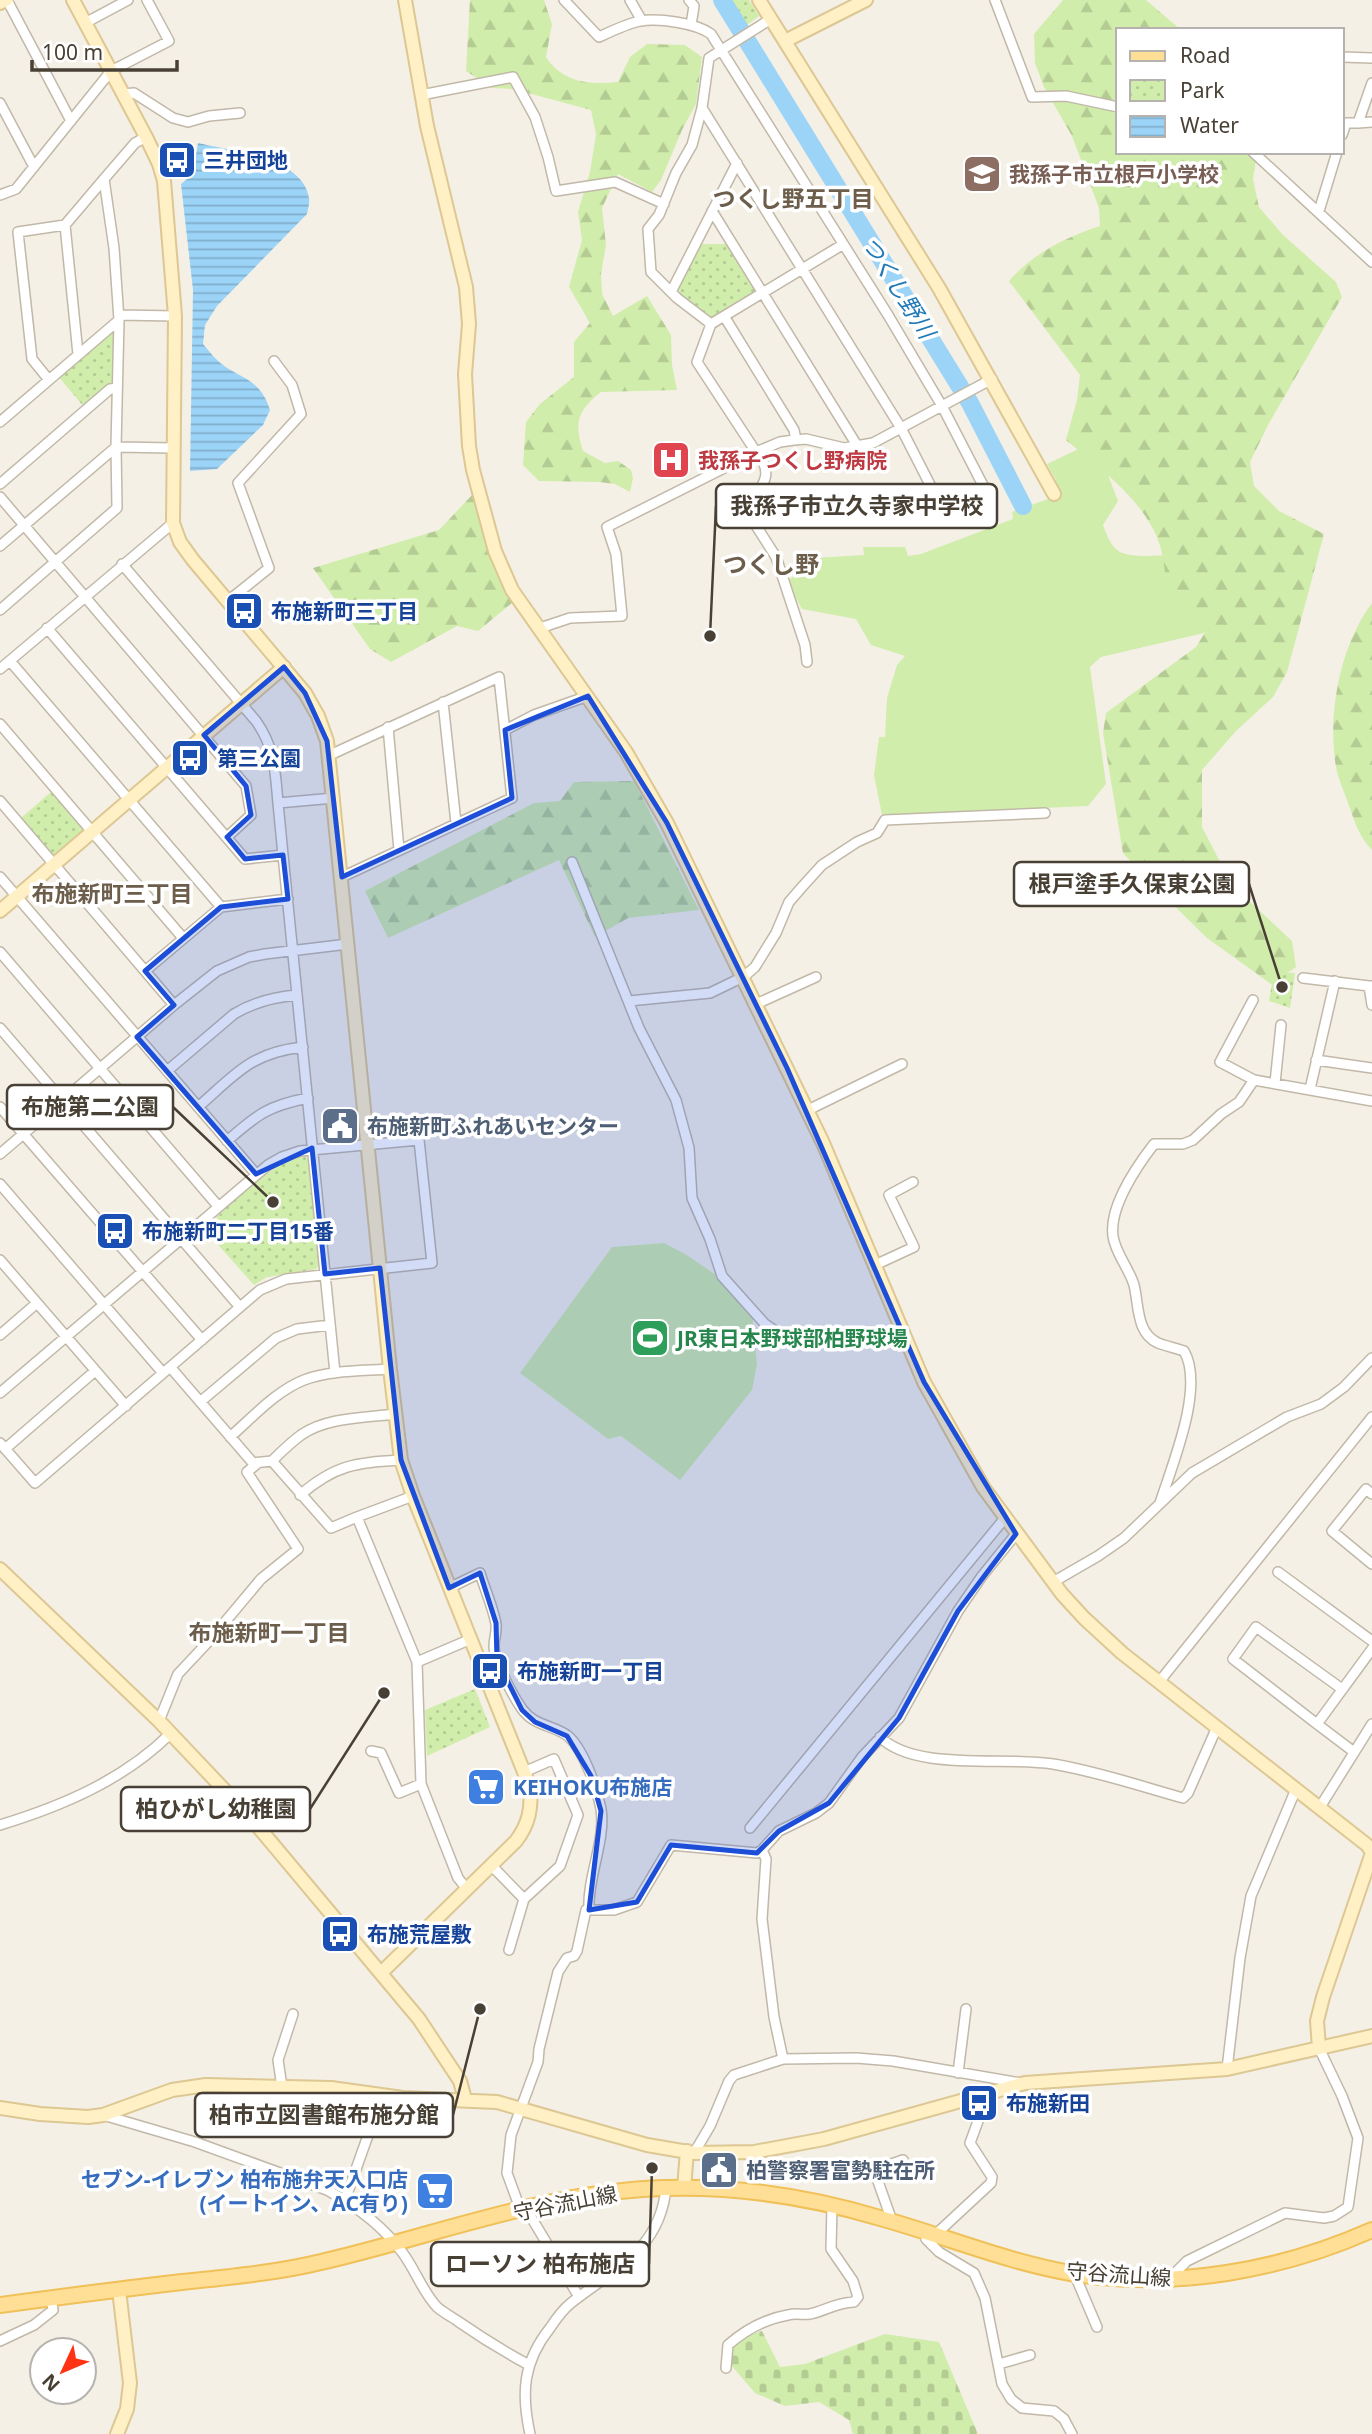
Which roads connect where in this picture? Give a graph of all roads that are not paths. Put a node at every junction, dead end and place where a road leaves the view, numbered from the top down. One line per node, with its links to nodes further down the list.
1 (6, 0): 12 (street); 29 (street)
2 (73, 0): 15 (street)
3 (128, 0): 15 (street)
4 (148, 0): 21 (street)
5 (405, 0): 24 (street)
6 (564, 0): 14 (street)
7 (629, 0): 14 (street)
8 (690, 0): 16 (street)
9 (759, 0): 13 (street)
10 (866, 0): 17 (street)
11 (995, 0): 26 (street)
12 (0, 3)
13 (771, 19): 17 (street); 18 (street)
14 (642, 21): 16 (street)
15 (85, 23): 21 (street)
16 (691, 25): 18 (street)
17 (785, 41): 55 (street)
18 (721, 51): 27 (street); 44 (street)
19 (1344, 57): 20 (street)
20 (1372, 58)
21 (111, 71): 23 (street); 29 (street)
22 (1372, 83): 31 (street)
23 (123, 94): 28 (street); 33 (street)
24 (421, 95): 40 (street); 78 (street)
25 (0, 103): 37 (street)
26 (1116, 107)
27 (702, 108): 36 (street); 40 (street)
28 (240, 113)
29 (71, 121): 37 (street)
30 (1344, 123): 31 (street)
31 (1365, 123): 32 (street)
32 (1372, 130)
33 (146, 137): 38 (street); 49 (street)
34 (1255, 154): 42 (street)
35 (1336, 154): 42 (street)
36 (737, 163): 41 (street); 46 (street)
37 (34, 167): 39 (street)
38 (104, 179): 43 (street); 51 (street)
39 (0, 195)
40 (664, 204): 47 (street)
41 (712, 211): 47 (street); 48 (street)
42 (1319, 211): 45 (street)
43 (65, 225): 53 (street); 56 (street)
44 (842, 245): 46 (street); 58 (street)
45 (1372, 262)
46 (803, 268): 48 (street); 60 (street)
47 (672, 290): 52 (street)
48 (763, 292): 50 (street); 63 (street)
49 (175, 316): 51 (street); 64 (street)
50 (724, 316): 52 (street); 61 (street)
51 (119, 317): 53 (street); 57 (street)
52 (711, 324): 65 (street)
53 (78, 354): 56 (street)
54 (274, 361): 75 (street)
55 (992, 379): 58 (street); 67 (street)
56 (49, 380): 59 (street)
57 (117, 388): 62 (street); 66 (street)
58 (942, 406): 60 (street); 60 (street)
59 (0, 422)
60 (901, 428): 63 (street)
61 (796, 440): 63 (street); 65 (street)
62 (116, 447): 64 (street); 70 (street); 72 (street)
63 (858, 447)
64 (173, 448): 69 (street)
65 (756, 452): 78 (street); 80 (street)
66 (0, 484)
67 (1054, 494)
68 (0, 497): 70 (street)
69 (173, 523): 73 (street); 75 (street)
70 (25, 525): 71 (street); 72 (street)
71 (0, 546)
72 (56, 562): 74 (street); 76 (street)
73 (122, 564): 74 (street); 85 (street)
74 (85, 596): 77 (street); 89 (street)
75 (228, 601): 81 (street)
76 (0, 610)
77 (47, 628): 79 (street); 91 (street)
78 (540, 628): 83 (street)
79 (10, 661): 82 (street); 93 (street)
80 (807, 662)
81 (284, 667): 85 (street); 90 (street)
82 (0, 669)
83 (588, 696): 88 (street); 117 (street)
84 (443, 702): 87 (street); 88 (street); 97 (street)
85 (241, 703): 89 (street); 95 (street)
86 (0, 724): 98 (street)
87 (388, 727): 90 (street); 100 (street)
88 (505, 730): 97 (street)
89 (204, 735): 91 (street); 99 (street)
90 (330, 755): 92 (street)
91 (167, 768): 93 (street); 99 (street)
92 (334, 797): 95 (street); 105 (street)
93 (130, 800): 98 (street); 108 (street)
94 (0, 801): 103 (street)
95 (278, 803): 101 (street)
96 (1045, 813): 117 (street)
97 (456, 823): 100 (street)
98 (92, 832): 103 (street); 110 (street)
99 (227, 837): 101 (street)
100 (399, 850): 105 (street)
101 (283, 855): 107 (street)
102 (572, 862): 122 (street)
103 (55, 865): 106 (street); 114 (street)
104 (0, 877): 106 (street)
105 (342, 877): 111 (street)
106 (17, 897): 109 (street); 128 (street)
107 (288, 899): 108 (street); 112 (street)
108 (221, 907): 110 (street)
109 (0, 911)
110 (183, 938): 114 (street)
111 (348, 944): 112 (street); 146 (street)
112 (292, 949): 120 (street); 123 (street)
113 (0, 952): 133 (street)
114 (145, 971): 123 (street)
115 (816, 977): 124 (street)
116 (1303, 978): 118 (street)
117 (741, 979): 122 (street); 124 (street)
118 (1335, 981): 119 (street); 130 (street)
119 (1371, 986): 125 (street)
120 (297, 995): 129 (street); 134 (street)
121 (1253, 1000): 135 (street)
122 (629, 1001): 166 (street)
123 (174, 1005): 128 (street)
124 (754, 1005): 143 (street)
125 (1372, 1005)
126 (1281, 1025): 136 (street)
127 (0, 1028): 139 (street)
128 (137, 1037): 133 (street); 134 (street)
129 (303, 1047): 138 (street); 142 (street)
130 (1317, 1059): 132 (street); 137 (street)
131 (902, 1064): 143 (street)
132 (1372, 1068)
133 (100, 1069): 139 (street); 152 (street)
134 (167, 1071): 142 (street)
135 (1254, 1080): 136 (street); 186 (street)
136 (1275, 1083): 137 (street)
137 (1310, 1089): 140 (street)
138 (308, 1098): 145 (street); 147 (street)
139 (62, 1101): 144 (street); 153 (street)
140 (1372, 1101)
141 (0, 1107): 144 (street)
142 (198, 1107): 145 (street)
143 (808, 1110): 155 (street)
144 (23, 1134): 148 (street); 157 (street)
145 (227, 1141): 149 (street)
146 (368, 1145): 147 (street); 156 (street); 156 (street)
147 (313, 1149): 149 (street); 159 (street)
148 (0, 1154)
149 (256, 1174): 152 (street)
150 (912, 1182): 155 (street)
151 (0, 1184): 161 (street)
152 (218, 1206): 153 (street)
153 (180, 1238): 157 (street); 162 (street)
154 (0, 1260): 158 (street)
155 (875, 1265): 188 (street)
156 (380, 1268): 159 (street); 169 (street)
157 (142, 1272): 161 (street); 167 (street)
158 (4, 1273): 160 (street)
159 (325, 1274): 162 (street); 163 (street)
160 (37, 1303): 164 (street); 165 (street)
161 (104, 1305): 165 (street); 170 (street)
162 (239, 1306): 167 (street)
163 (330, 1325): 172 (street); 174 (street)
164 (0, 1335)
165 (66, 1337): 171 (street); 173 (street)
166 (788, 1339)
167 (202, 1340): 170 (street)
168 (1372, 1359): 186 (street)
169 (390, 1369): 172 (street); 176 (street)
170 (167, 1370): 174 (street); 175 (street)
171 (96, 1371): 175 (street); 179 (street)
172 (335, 1373): 178 (street)
173 (0, 1393)
174 (200, 1402): 178 (street)
175 (125, 1406): 179 (street)
176 (395, 1414): 180 (street); 181 (street)
177 (1372, 1417): 199 (street)
178 (230, 1437): 182 (street)
179 (3, 1446)
180 (401, 1460): 184 (street); 185 (street)
181 (272, 1461): 182 (street); 184 (street)
182 (259, 1462): 201 (street)
183 (1371, 1490): 190 (street)
184 (300, 1495): 187 (street)
185 (413, 1496): 187 (street); 194 (street)
186 (1160, 1503): 193 (street)
187 (357, 1517): 198 (street)
188 (1005, 1518): 189 (street); 214 (street)
189 (1016, 1534): 193 (street); 206 (street)
190 (1372, 1564)
191 (0, 1569): 201 (street)
192 (1278, 1572): 196 (street)
193 (1053, 1582): 199 (street)
194 (449, 1588): 195 (street); 220 (street)
195 (471, 1639): 198 (street); 209 (street)
196 (1372, 1641)
197 (1372, 1649): 200 (street)
198 (416, 1662): 210 (street)
199 (1159, 1682): 204 (street)
200 (1342, 1689): 202 (street); 202 (street)
201 (159, 1721): 205 (street)
202 (1317, 1724): 208 (street)
203 (1372, 1724): 208 (street)
204 (1217, 1727): 206 (street); 211 (street)
205 (172, 1733): 213 (street); 222 (street)
206 (880, 1737): 215 (street)
207 (371, 1751): 210 (street)
208 (1354, 1752): 212 (street)
209 (524, 1772): 217 (street); 219 (street)
210 (421, 1784): 218 (street)
211 (1296, 1789): 212 (street); 228 (street)
212 (1320, 1807): 216 (street)
213 (0, 1825)
214 (750, 1828)
215 (762, 1850): 220 (street); 227 (street)
216 (1372, 1852): 226 (street)
217 (491, 1865): 218 (street); 219 (street)
218 (467, 1889): 222 (street)
219 (524, 1899): 221 (street)
220 (589, 1910): 236 (street)
221 (509, 1950)
222 (381, 1973): 234 (street)
223 (966, 2009): 229 (street)
224 (293, 2014): 231 (street)
225 (1372, 2036): 226 (street)
226 (1319, 2048): 228 (street); 250 (street)
227 (783, 2059): 229 (street); 238 (street)
228 (1227, 2069): 230 (street)
229 (958, 2073): 230 (street)
230 (1025, 2084): 233 (street)
231 (282, 2087): 232 (street); 237 (street)
232 (373, 2094): 234 (street); 242 (street)
233 (988, 2094): 238 (street); 247 (street)
234 (466, 2099): 236 (street)
235 (0, 2108): 237 (street)
236 (522, 2109): 238 (street); 244 (street)
237 (103, 2115): 242 (street)
238 (690, 2152): 241 (street)
239 (903, 2160): 245 (street)
240 (666, 2188): 241 (main road, 守谷流山線); 244 (main road, 守谷流山線); 252 (street)
241 (684, 2188): 243 (main road, 守谷流山線)
242 (345, 2200): 248 (street)
243 (832, 2204): 245 (main road, 守谷流山線); 260 (street)
244 (524, 2210): 248 (main road, 守谷流山線); 252 (street)
245 (892, 2221): 247 (main road, 守谷流山線)
246 (1372, 2230): 250 (main road, 守谷流山線)
247 (931, 2234): 249 (main road, 守谷流山線); 258 (street)
248 (394, 2244): 251 (main road, 守谷流山線); 259 (street)
249 (1077, 2274): 250 (main road, 守谷流山線); 255 (street)
250 (1170, 2278)
251 (119, 2290): 253 (main road, 守谷流山線); 261 (street)
252 (579, 2297): 259 (street)
253 (51, 2298): 254 (main road, 守谷流山線); 256 (street)
254 (0, 2305)
255 (1097, 2327)
256 (0, 2341)
257 (1030, 2355): 258 (street)
258 (999, 2364): 263 (street)
259 (529, 2365): 262 (street)
260 (726, 2368)
261 (117, 2434)
262 (530, 2434)
263 (1073, 2434)

